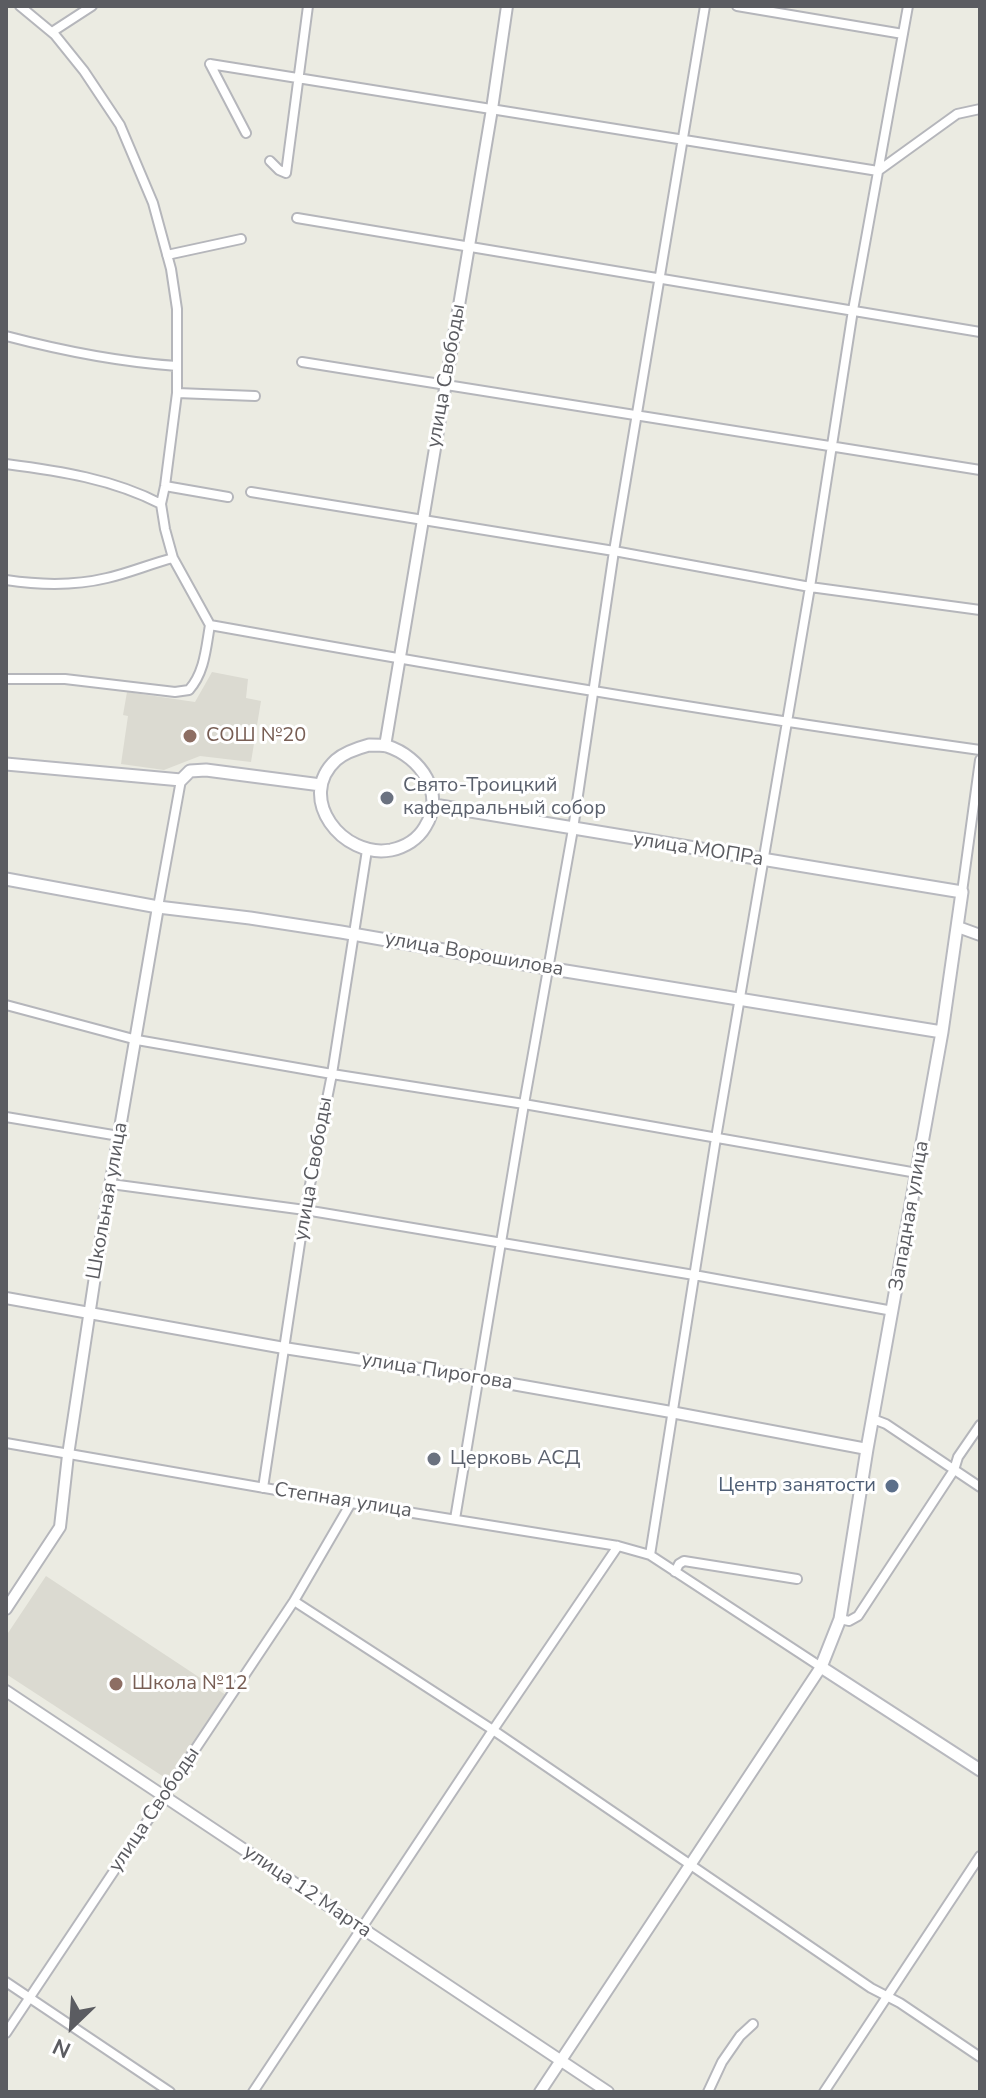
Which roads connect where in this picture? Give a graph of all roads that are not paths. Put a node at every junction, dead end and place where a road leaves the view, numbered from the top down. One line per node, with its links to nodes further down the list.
1 (20, 6): 8 (street)
2 (92, 6): 8 (street)
3 (308, 6): 10 (street)
4 (507, 6): 11 (street, улица Свободы)
5 (705, 6): 14 (street)
6 (737, 6): 9 (street)
7 (908, 6): 9 (street)
8 (52, 32): 20 (street)
9 (903, 34): 16 (street)
10 (297, 78): 11 (street); 13 (street); 15 (street)
11 (492, 109): 14 (street); 19 (street, улица Свободы)
12 (980, 109): 16 (street)
13 (246, 133)
14 (683, 140): 16 (street); 21 (street)
15 (270, 161)
16 (878, 171): 22 (street)
17 (297, 218): 19 (street)
18 (241, 239): 20 (street)
19 (468, 247): 21 (street); 27 (street, улица Свободы)
20 (167, 255): 26 (street)
21 (660, 278): 22 (street); 30 (street)
22 (853, 310): 23 (street); 31 (street)
23 (980, 332)
24 (6, 336): 26 (street)
25 (302, 362): 27 (street)
26 (177, 366): 28 (street)
27 (445, 385): 30 (street); 38 (street, улица Свободы)
28 (177, 393): 29 (street); 34 (street)
29 (255, 396)
30 (637, 415): 31 (street); 39 (street)
31 (831, 446): 33 (street); 42 (street)
32 (6, 464): 37 (street)
33 (980, 470)
34 (165, 486): 36 (street); 37 (street)
35 (251, 492): 38 (street)
36 (228, 497)
37 (161, 504): 40 (street)
38 (422, 521): 39 (street); 45 (street, улица Свободы)
39 (614, 551): 42 (street); 47 (street)
40 (173, 558): 41 (street); 44 (street)
41 (6, 580)
42 (810, 587): 43 (street); 48 (street)
43 (980, 610)
44 (210, 625): 45 (street); 46 (street)
45 (400, 659): 47 (street); 49 (street, улица Свободы)
46 (6, 679)
47 (593, 691): 48 (street); 56 (street)
48 (785, 723): 50 (street); 58 (street)
49 (385, 746): 54 (main road); 55 (main road)
50 (980, 750)
51 (980, 760): 60 (street, Западная улица)
52 (6, 764): 53 (main road)
53 (181, 780): 54 (main road); 61 (street, Школьная улица)
54 (321, 785): 57 (main road)
55 (434, 805): 56 (main road, улица МОПРа); 57 (main road)
56 (573, 829): 58 (main road, улица МОПРа); 65 (street)
57 (367, 850): 63 (street, улица Свободы)
58 (762, 861): 60 (main road, улица МОПРа); 66 (street)
59 (6, 879): 61 (main road, улица Ворошилова)
60 (962, 892): 62 (main road, Западная улица)
61 (158, 907): 63 (main road, улица Ворошилова); 69 (street, Школьная улица)
62 (958, 927): 64 (street); 68 (main road, Западная улица)
63 (353, 934): 65 (main road, улица Ворошилова); 70 (street, улица Свободы)
64 (980, 935)
65 (547, 968): 66 (main road, улица Ворошилова); 71 (street)
66 (739, 999): 68 (main road, улица Ворошилова); 74 (street)
67 (6, 1005): 69 (street)
68 (942, 1032): 75 (main road, Западная улица)
69 (137, 1040): 70 (street); 73 (street, Школьная улица)
70 (332, 1074): 71 (street); 77 (street, улица Свободы)
71 (524, 1104): 74 (street); 78 (street)
72 (6, 1117): 73 (street)
73 (119, 1136): 76 (street, Школьная улица)
74 (716, 1138): 75 (street); 79 (street)
75 (917, 1173): 81 (main road, Западная улица)
76 (111, 1184): 77 (street); 82 (street, Школьная улица)
77 (305, 1210): 78 (street); 83 (street, улица Свободы)
78 (501, 1243): 79 (street); 84 (street)
79 (694, 1275): 81 (street); 85 (street)
80 (6, 1298): 82 (street, улица Пирогова)
81 (893, 1311): 86 (main road, Западная улица)
82 (90, 1314): 83 (street, улица Пирогова); 90 (street, Школьная улица)
83 (284, 1348): 84 (street, улица Пирогова); 93 (street, улица Свободы)
84 (478, 1378): 85 (street, улица Пирогова); 95 (street)
85 (671, 1412): 89 (street, улица Пирогова); 97 (street)
86 (873, 1419): 89 (main road, Западная улица); 91 (street)
87 (980, 1425): 91 (street)
88 (6, 1443): 90 (street, Степная улица)
89 (867, 1449): 102 (main road, Западная улица)
90 (68, 1455): 93 (street, Степная улица); 101 (street, Школьная улица)
91 (954, 1470): 92 (street); 102 (street)
92 (980, 1487)
93 (263, 1488): 94 (street, Степная улица)
94 (351, 1503): 95 (street, Степная улица); 100 (street, улица Свободы)
95 (455, 1519): 96 (street, Степная улица)
96 (618, 1546): 97 (street, Степная улица); 105 (street)
97 (650, 1555): 98 (street, Степная улица)
98 (675, 1572): 99 (street); 103 (street, Степная улица)
99 (797, 1579)
100 (294, 1601): 105 (street); 107 (street, улица Свободы)
101 (6, 1609)
102 (840, 1619): 103 (main road, Западная улица)
103 (821, 1667): 106 (main road, Степная улица); 109 (street)
104 (6, 1691): 107 (street, улица 12 Марта)
105 (493, 1730): 109 (street); 110 (street)
106 (980, 1770)
107 (164, 1797): 110 (street, улица 12 Марта); 112 (street, улица Свободы)
108 (980, 1856): 113 (street)
109 (692, 1865): 113 (street); 117 (street)
110 (361, 1928): 117 (street, улица 12 Марта); 119 (street)
111 (6, 1982): 112 (street)
112 (29, 1997): 115 (street, улица Свободы); 118 (street)
113 (887, 1997): 116 (street); 123 (street)
114 (753, 2024): 122 (street)
115 (6, 2033)
116 (980, 2057)
117 (561, 2060): 120 (street); 121 (street, улица 12 Марта)
118 (170, 2092)
119 (253, 2092)
120 (540, 2092)
121 (608, 2092)
122 (708, 2092)
123 (824, 2092)

